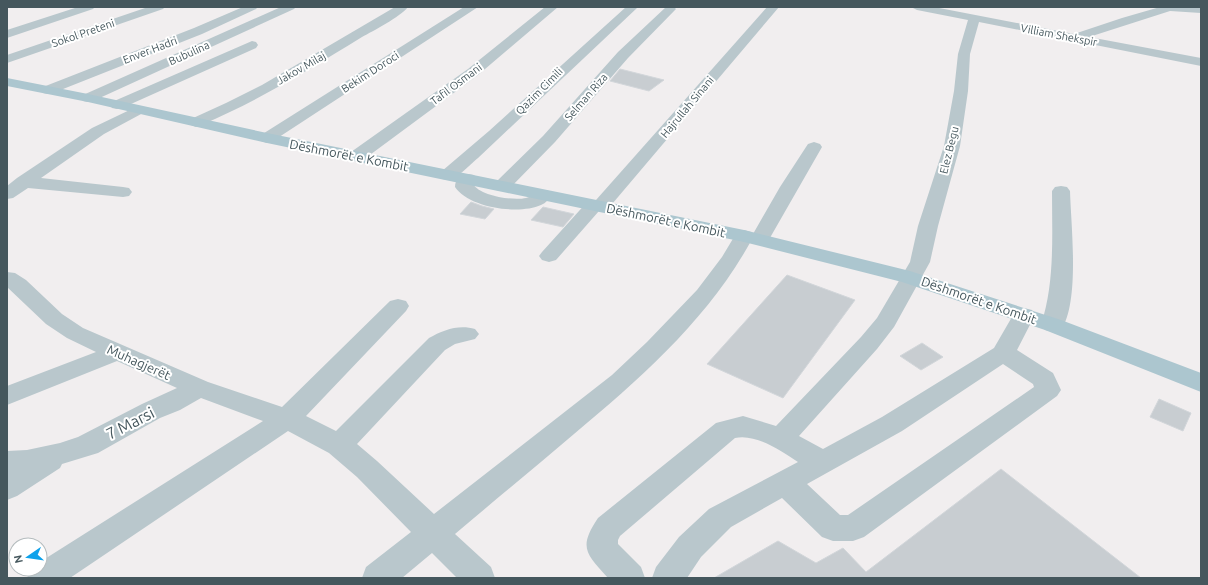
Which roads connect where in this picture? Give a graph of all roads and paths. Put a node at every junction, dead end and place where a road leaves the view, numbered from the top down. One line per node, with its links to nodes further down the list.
1 (89, 7): 16 (street)
2 (159, 7): 19 (street, Sokol Preteni)
3 (252, 7): 22 (street, Enver Hadri)
4 (290, 7): 23 (street, Bubulina)
5 (397, 7): 26 (street)
6 (402, 7): 26 (street, Jakov Milaj)
7 (472, 7): 27 (street, Bekim Doroci)
8 (552, 7): 29 (street, Tafil Osmani)
9 (773, 7): 38 (street, Hajrullah Sinani)
10 (917, 7): 15 (street, Villiam Shekspir)
11 (1166, 7): 14 (street); 17 (street)
12 (631, 8): 30 (street, Qazim Cimili)
13 (670, 9): 33 (street, Selman Riza)
14 (1201, 10)
15 (974, 18): 17 (street, Villiam Shekspir); 41 (street, Elez Begu)
16 (7, 34)
17 (1074, 38): 20 (street, Villiam Shekspir)
18 (252, 45): 24 (street)
19 (7, 59)
20 (1201, 62)
21 (7, 82): 22 (main road, Dëshmorët e Kombit)
22 (48, 90): 23 (main road, Dëshmorët e Kombit)
23 (88, 98): 24 (main road, Dëshmorët e Kombit)
24 (117, 106): 25 (main road, Dëshmorët e Kombit)
25 (138, 110): 26 (main road, Dëshmorët e Kombit); 32 (street)
26 (196, 122): 27 (main road, Dëshmorët e Kombit)
27 (268, 138): 29 (main road, Dëshmorët e Kombit)
28 (814, 147): 39 (street)
29 (357, 156): 30 (main road, Dëshmorët e Kombit)
30 (448, 175): 31 (main road, Dëshmorët e Kombit)
31 (468, 179): 33 (main road, Dëshmorët e Kombit); 37 (street)
32 (23, 182): 35 (street); 36 (street)
33 (502, 186): 37 (main road, Dëshmorët e Kombit)
34 (1060, 191): 45 (street)
35 (123, 192)
36 (7, 194)
37 (543, 195): 38 (main road, Dëshmorët e Kombit)
38 (598, 205): 39 (main road, Dëshmorët e Kombit); 40 (street, Hajrullah Sinani)
39 (752, 238): 41 (main road, Dëshmorët e Kombit); 60 (street)
40 (549, 256)
41 (910, 277): 44 (main road, Dëshmorët e Kombit); 53 (street, Elez Begu)
42 (7, 278): 47 (street, Muhagjerët)
43 (398, 306): 52 (street)
44 (1024, 315): 45 (main road, Dëshmorët e Kombit); 48 (street)
45 (1053, 325): 49 (main road, Dëshmorët e Kombit)
46 (467, 334): 54 (street)
47 (118, 352): 50 (street, Muhagjerët); 51 (street)
48 (1003, 353): 57 (street); 58 (street)
49 (1201, 383)
50 (199, 388): 52 (street, Muhagjerët); 55 (street, 7 Marsi)
51 (7, 396)
52 (286, 419): 54 (street, Muhagjerët); 61 (street)
53 (781, 438): 57 (street); 64 (street)
54 (339, 445): 60 (street, Muhagjerët)
55 (60, 454): 56 (street, 7 Marsi); 59 (street, 7 Marsi)
56 (7, 462)
57 (822, 462): 58 (street)
58 (785, 482): 65 (street)
59 (7, 488)
60 (432, 533): 62 (street); 63 (street, Muhagjerët)
61 (43, 578)
62 (378, 578)
63 (479, 578)
64 (629, 578)
65 (668, 578)

